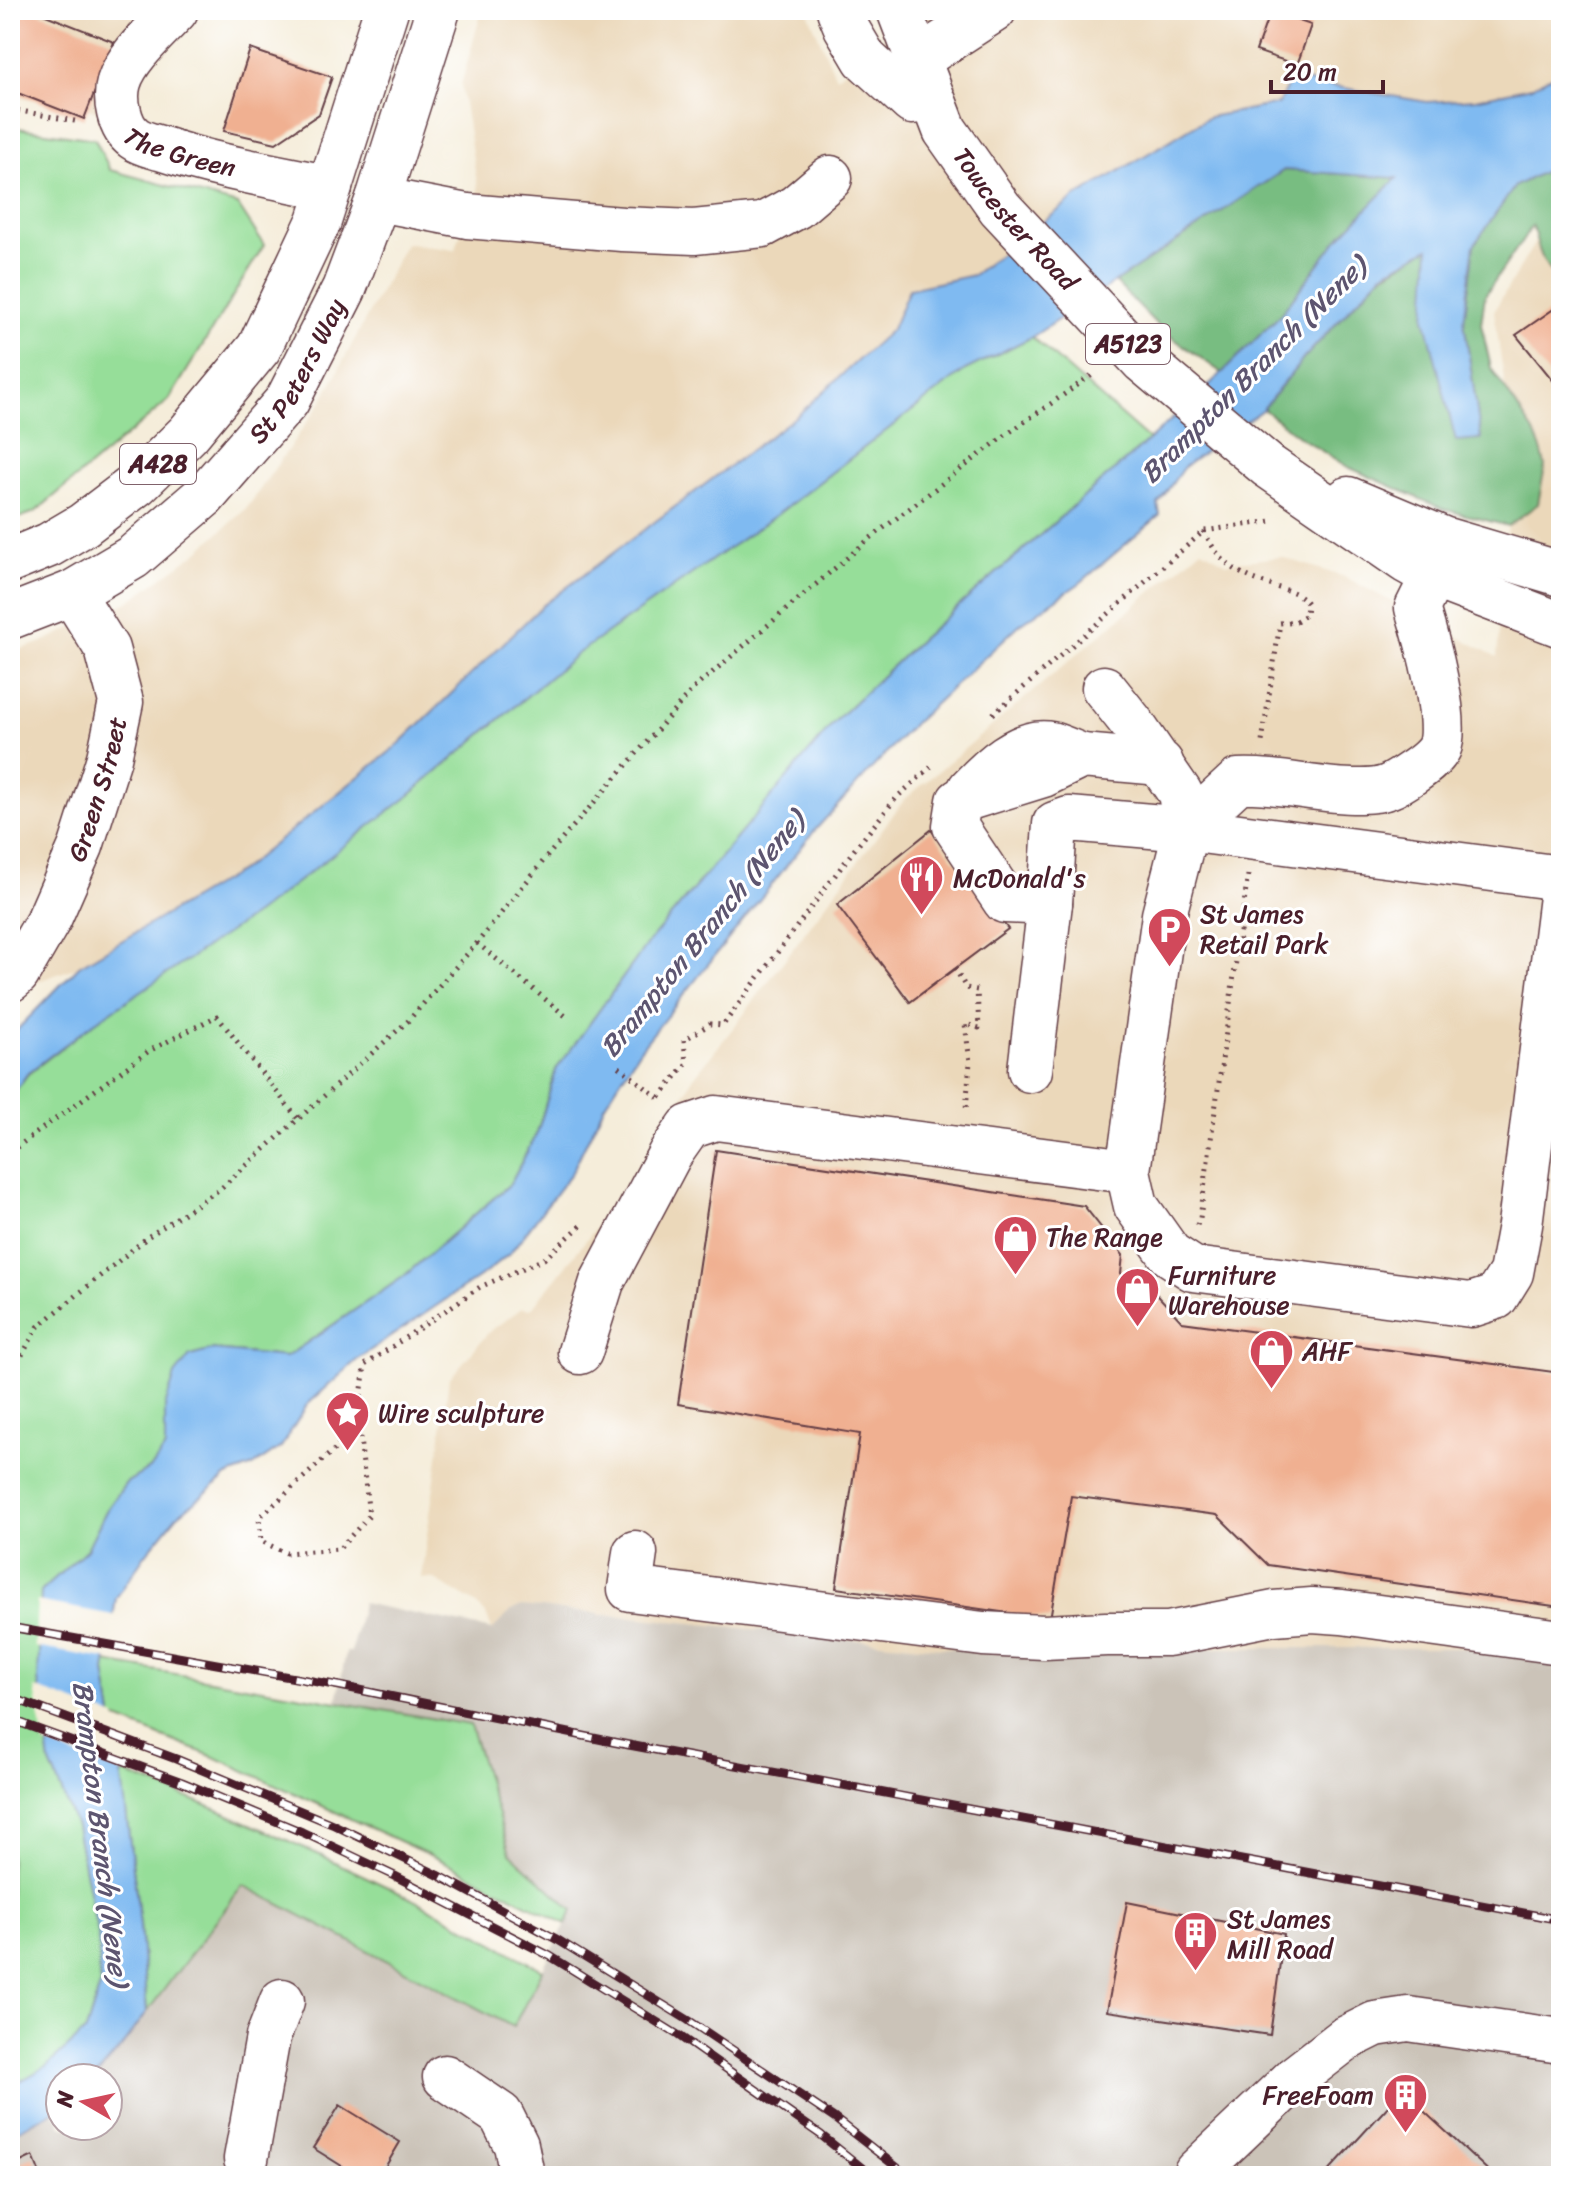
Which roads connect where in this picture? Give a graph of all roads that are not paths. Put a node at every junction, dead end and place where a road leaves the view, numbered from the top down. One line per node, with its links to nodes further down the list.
1 (176, 10): 10 (main road, The Green)
2 (386, 10): 10 (main road, St Peters Way / A428)
3 (438, 10): 11 (main road, St Peters Way / A428)
4 (839, 10): 8 (main road)
5 (869, 10): 8 (main road, Towcester Road / A5123)
6 (899, 10): 8 (main road, Towcester Road / A5123)
7 (994, 10): 8 (main road)
8 (915, 81): 12 (main road, Towcester Road / A5123)
9 (830, 178): 11 (main road, The Green)
10 (330, 188): 11 (main road, The Green); 13 (main road, St Peters Way / A428)
11 (378, 199): 16 (main road, St Peters Way / A428)
12 (1268, 466): 14 (main road, Towcester Road / A5123); 15 (main road, Towcester Road / A5123)
13 (10, 561)
14 (1561, 574)
15 (1433, 576): 18 (main road, Towcester Road / A5123); 21 (main road)
16 (72, 593): 17 (main road, St Peters Way / A428); 25 (main road, Green Street)
17 (10, 617)
18 (1561, 625)
19 (1104, 688): 20 (main road)
20 (1161, 763): 21 (main road); 24 (main road)
21 (1186, 829): 22 (main road); 24 (main road); 27 (main road)
22 (1561, 878)
23 (1561, 897): 27 (main road)
24 (1050, 903): 26 (main road)
25 (10, 980)
26 (1030, 1070)
27 (1128, 1171): 28 (main road)
28 (580, 1352)
29 (635, 1553): 30 (main road)
30 (1561, 1642)
31 (282, 2001): 34 (main road)
32 (1561, 2041): 35 (main road)
33 (445, 2077): 36 (main road)
34 (243, 2170)
35 (1196, 2172)
36 (522, 2176): 37 (main road)
37 (555, 2176)

